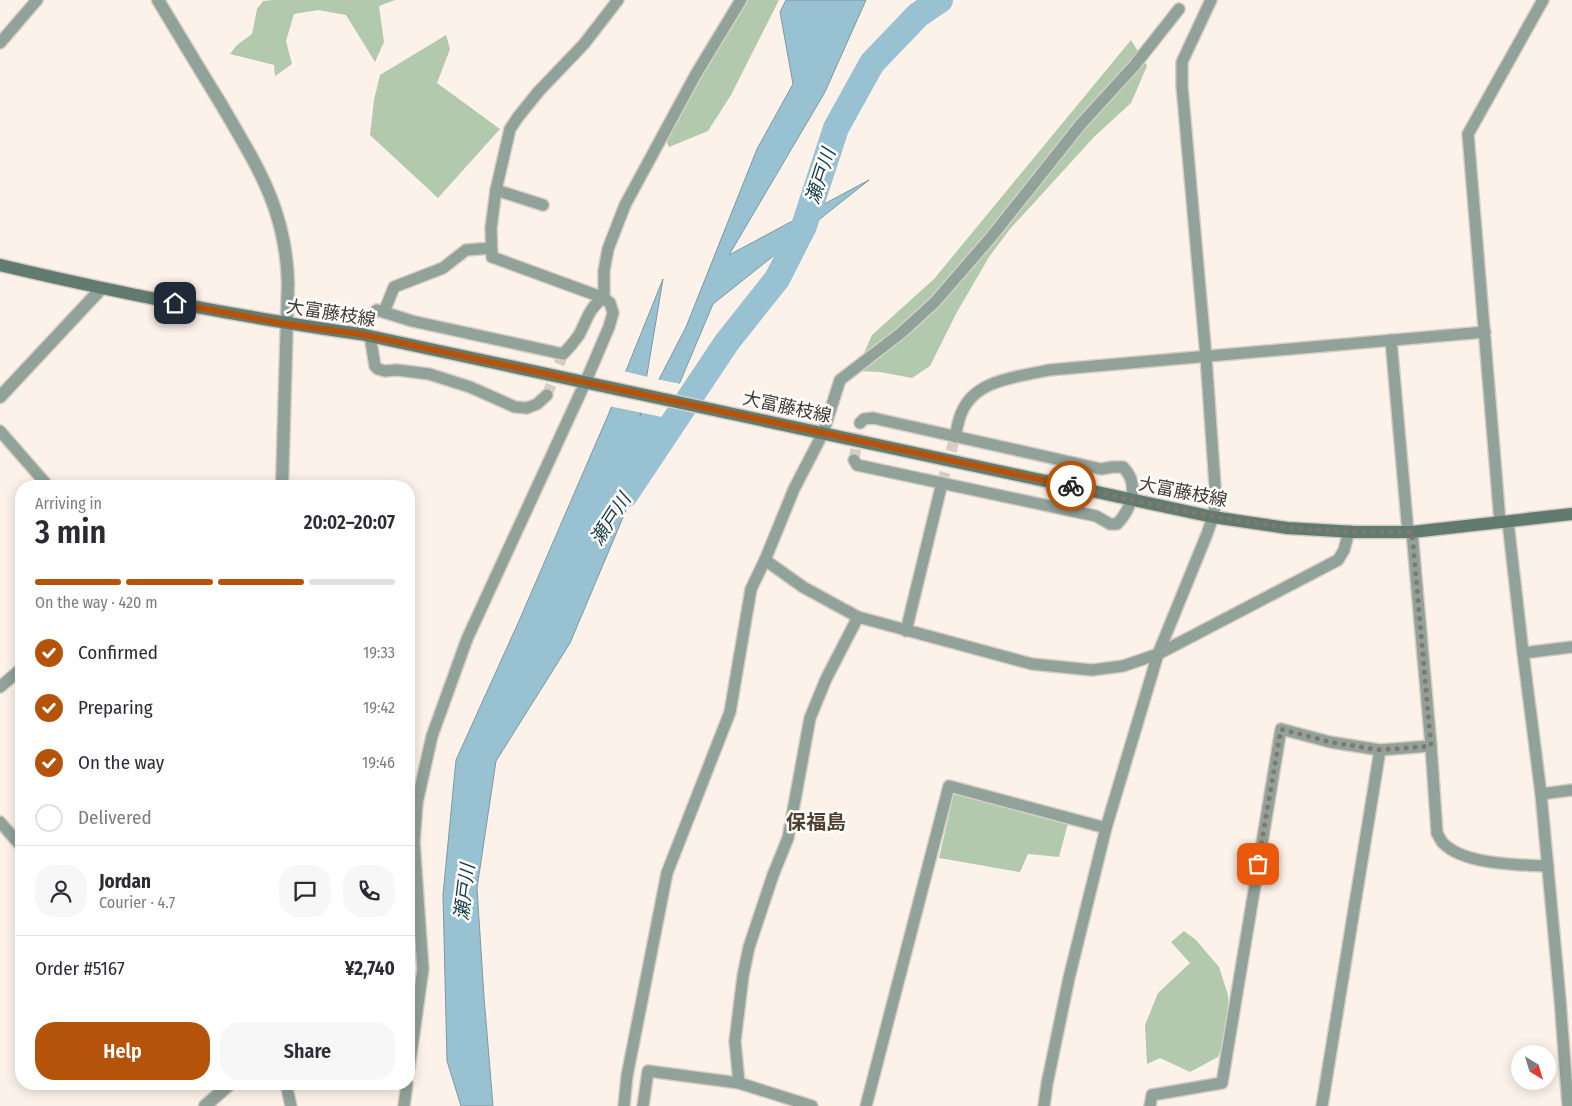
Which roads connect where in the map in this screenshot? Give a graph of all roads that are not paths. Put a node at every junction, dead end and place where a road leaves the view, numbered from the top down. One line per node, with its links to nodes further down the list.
1 (37, 0): 8 (street)
2 (618, 0): 9 (street)
3 (741, 0): 14 (street)
4 (1211, 0): 20 (street)
5 (1543, 0): 17 (street)
6 (161, 1): 16 (street)
7 (1179, 9): 26 (street)
8 (0, 43)
9 (496, 190): 10 (street); 11 (street)
10 (543, 205)
11 (491, 248): 14 (street); 15 (street)
12 (0, 265): 13 (main road, 大富藤枝線)
13 (101, 289): 16 (main road, 大富藤枝線); 23 (street)
14 (604, 298): 15 (street); 21 (street)
15 (384, 312): 18 (street)
16 (286, 324): 18 (main road, 大富藤枝線); 30 (street)
17 (1485, 332): 19 (street); 35 (street)
18 (365, 335): 21 (main road, 大富藤枝線); 22 (street)
19 (1391, 340): 20 (street); 37 (street)
20 (1206, 356): 27 (street); 34 (street)
21 (592, 384): 26 (main road, 大富藤枝線); 52 (street)
22 (547, 395)
23 (0, 397)
24 (860, 424): 27 (street)
25 (0, 431): 29 (street)
26 (816, 431): 32 (main road, 大富藤枝線); 38 (street)
27 (956, 437): 32 (street)
28 (854, 460): 31 (street)
29 (43, 480)
30 (282, 480)
31 (942, 483): 32 (street); 40 (street)
32 (1132, 500): 34 (main road, 大富藤枝線)
33 (1572, 514): 35 (main road, 大富藤枝線)
34 (1213, 517): 36 (main road, 大富藤枝線); 43 (street)
35 (1504, 522): 37 (main road, 大富藤枝線); 42 (street)
36 (1349, 531): 37 (main road, 大富藤枝線); 43 (street)
37 (1410, 532): 46 (street)
38 (766, 560): 39 (street); 64 (street)
39 (858, 618): 40 (street); 57 (street)
40 (906, 631): 43 (street)
41 (1572, 647): 42 (street)
42 (1523, 653): 49 (street)
43 (1158, 654): 51 (street)
44 (15, 674): 45 (street)
45 (0, 687)
46 (1431, 746): 47 (street); 55 (street)
47 (1380, 750): 69 (street); 70 (street)
48 (1572, 790): 49 (street)
49 (1541, 794): 55 (street)
50 (0, 822): 53 (street)
51 (1106, 828): 67 (street); 68 (street)
52 (415, 829)
53 (15, 839)
54 (415, 856): 56 (street)
55 (1548, 866): 71 (street)
56 (415, 1026)
57 (739, 1083): 65 (street); 66 (street)
58 (223, 1090): 61 (street)
59 (287, 1090): 62 (street)
60 (406, 1090): 63 (street)
61 (205, 1106)
62 (291, 1106)
63 (404, 1106)
64 (624, 1106)
65 (643, 1106)
66 (812, 1106)
67 (866, 1106)
68 (1044, 1106)
69 (1150, 1106)
70 (1322, 1106)
71 (1568, 1106)

